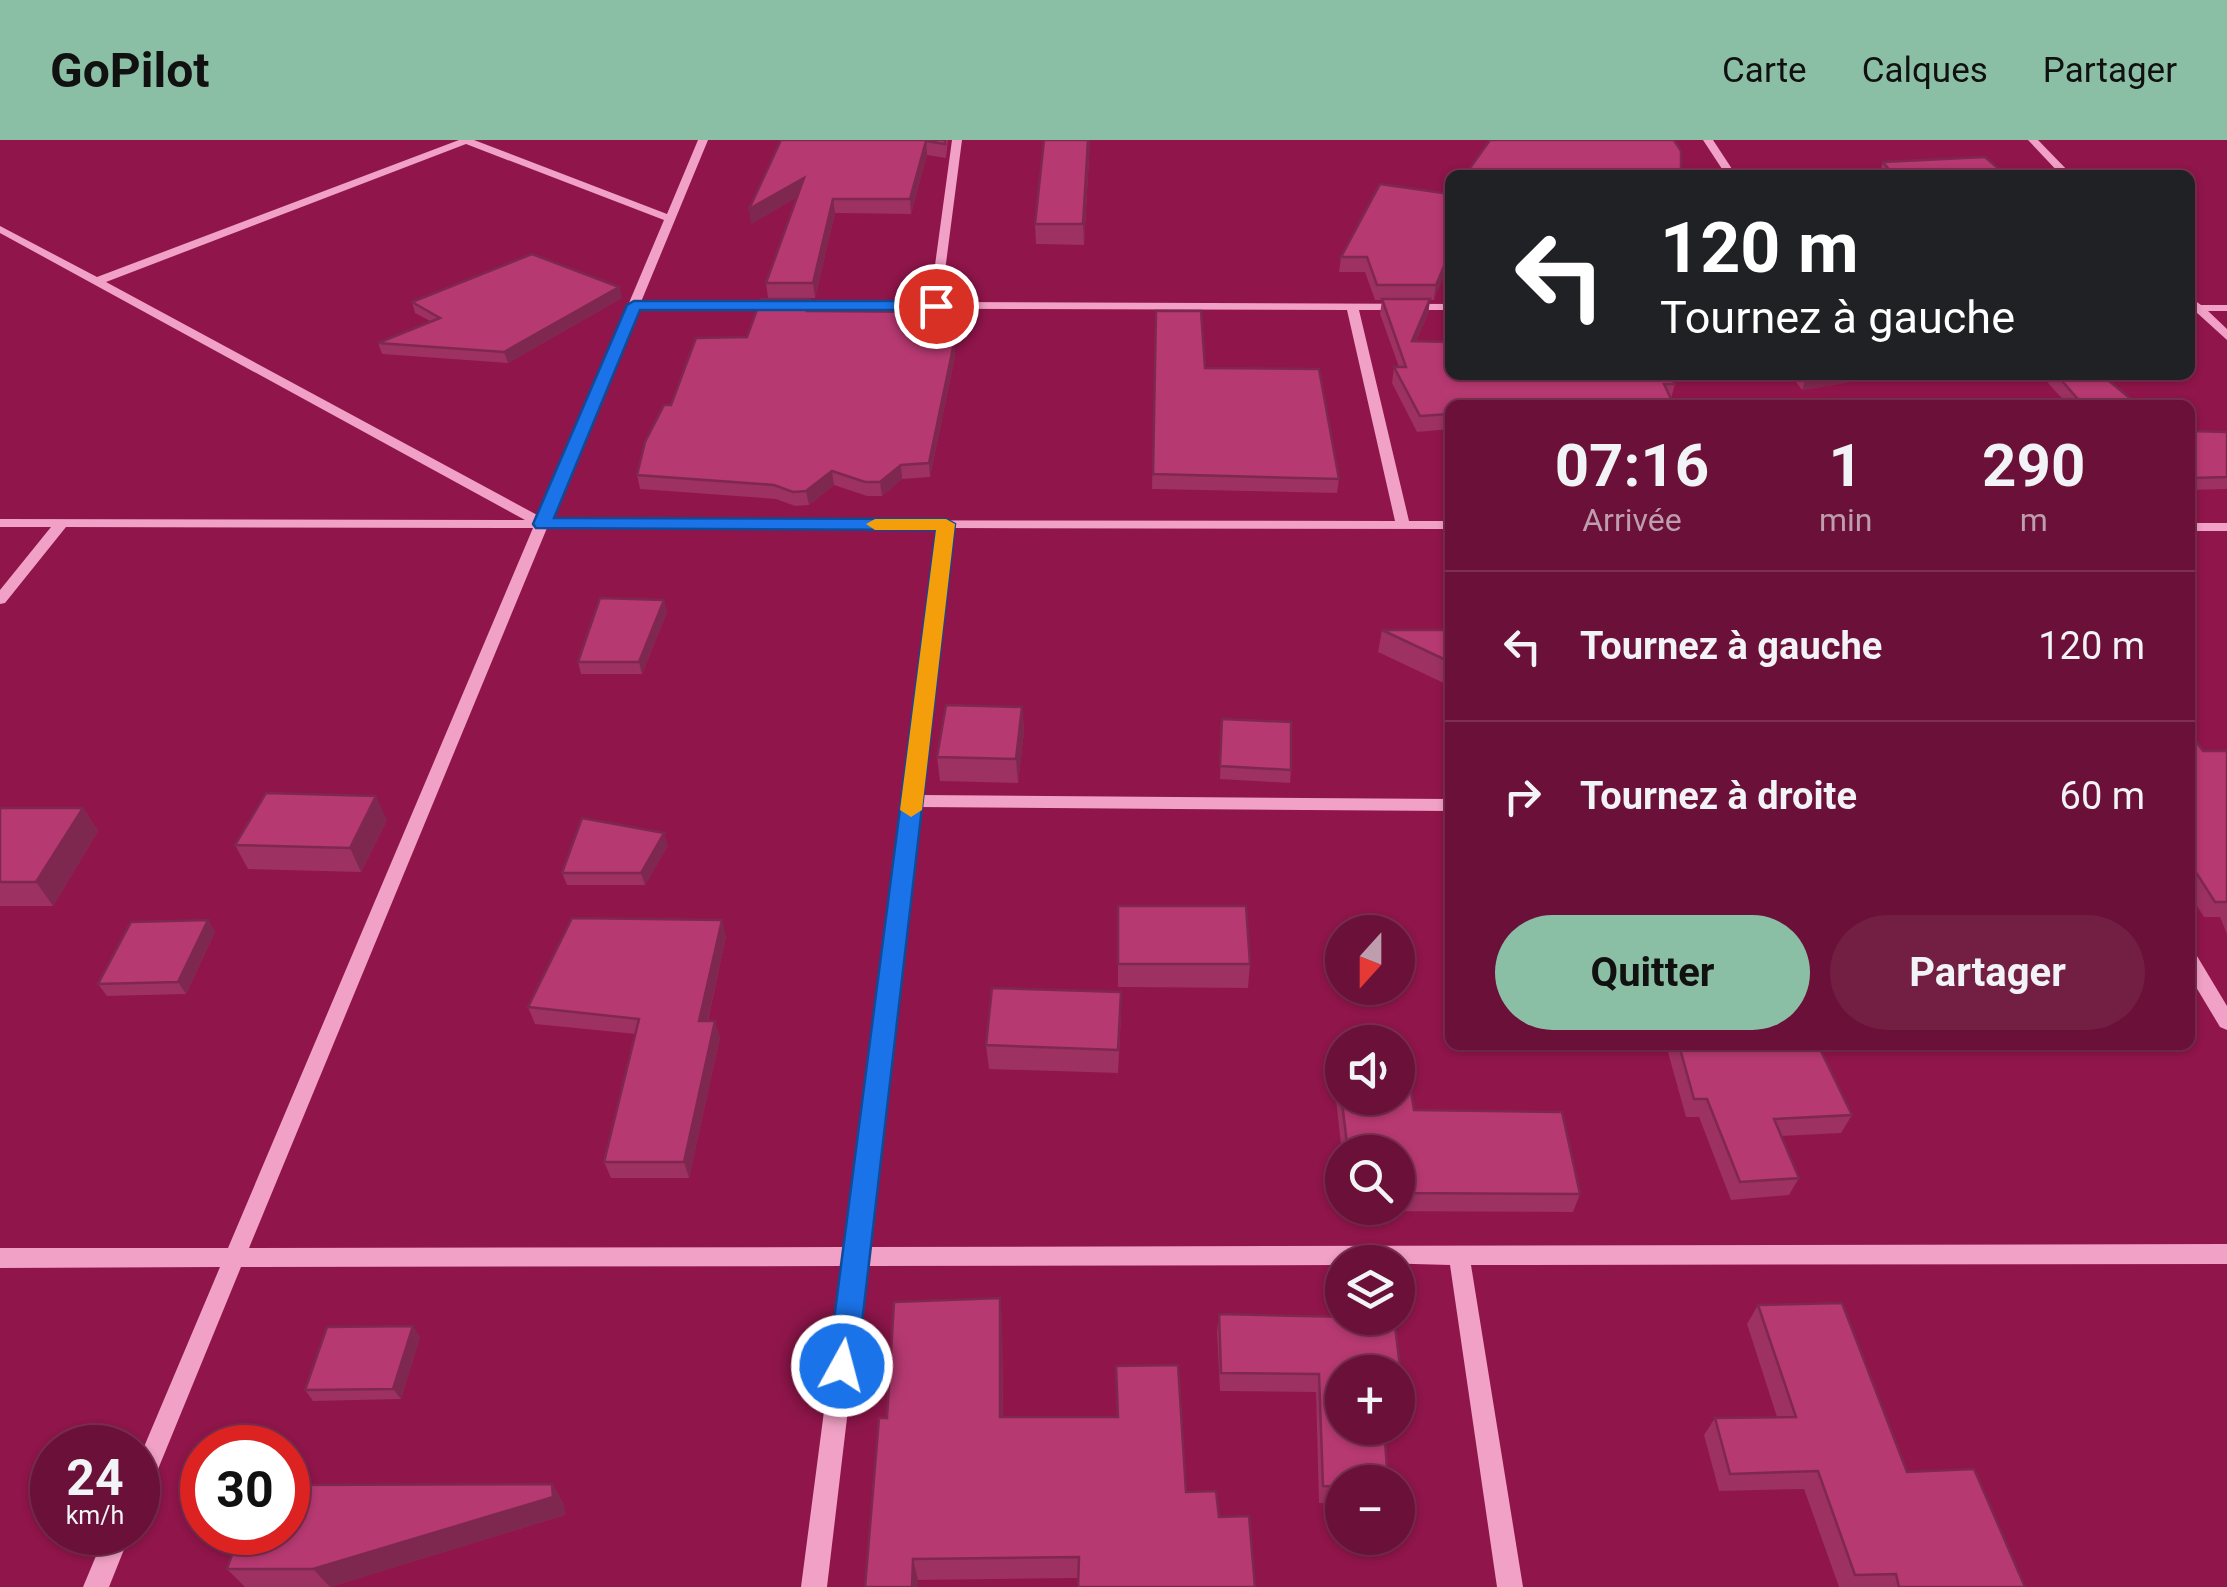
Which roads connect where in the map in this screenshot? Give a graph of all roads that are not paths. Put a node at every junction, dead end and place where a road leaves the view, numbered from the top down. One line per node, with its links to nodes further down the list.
1 (467, 140): 8 (street); 10 (street)
2 (704, 140): 8 (street)
3 (957, 140): 13 (street)
4 (1708, 140): 6 (street)
5 (2032, 140): 7 (street)
6 (1728, 170)
7 (2062, 170)
8 (670, 220): 11 (street)
9 (0, 229): 10 (street)
10 (96, 282): 21 (street)
11 (634, 305): 13 (street); 21 (street)
12 (2195, 305): 17 (street)
13 (936, 306): 14 (street)
14 (1352, 306): 15 (street); 23 (street)
15 (1445, 307)
16 (2195, 307): 18 (street)
17 (2227, 308)
18 (2227, 336)
19 (0, 523): 20 (street)
20 (62, 523): 21 (street); 27 (street)
21 (542, 524): 22 (street); 35 (street)
22 (946, 524): 23 (street); 28 (street)
23 (1403, 525): 24 (street)
24 (1445, 525)
25 (2195, 526): 26 (street)
26 (2227, 526)
27 (0, 600)
28 (912, 801): 29 (street); 33 (street)
29 (1445, 805)
30 (2195, 969): 31 (street)
31 (2227, 1022)
32 (2227, 1254): 34 (street)
33 (857, 1256): 34 (street); 35 (street); 40 (street)
34 (1459, 1256): 41 (street)
35 (235, 1257): 36 (street); 37 (street)
36 (0, 1258)
37 (160, 1436)
38 (109, 1555): 39 (street)
39 (96, 1587)
40 (814, 1587)
41 (1510, 1587)

